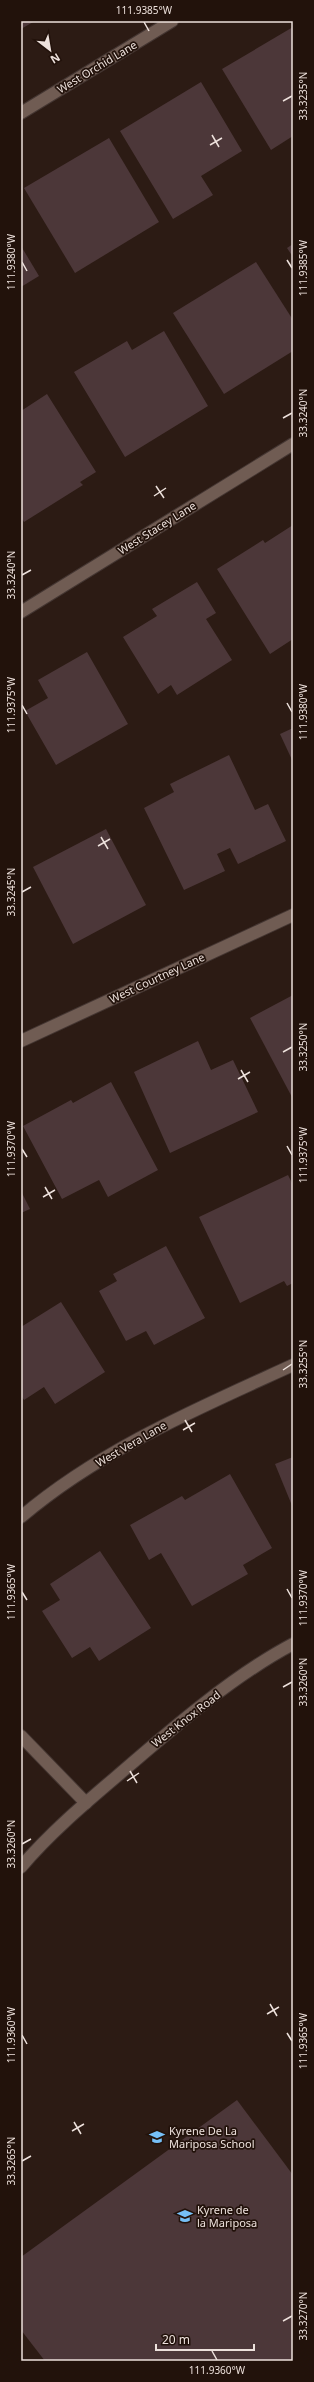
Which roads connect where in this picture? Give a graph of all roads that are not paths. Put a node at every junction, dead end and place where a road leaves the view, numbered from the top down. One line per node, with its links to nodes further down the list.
1 (172, 21): 2 (street, West Orchid Lane)
2 (21, 113)
3 (293, 444): 4 (street, West Stacey Lane)
4 (21, 612)
5 (293, 915): 6 (street, West Courtney Lane)
6 (21, 1041)
7 (293, 1365): 8 (street, West Vera Lane)
8 (21, 1517)
9 (293, 1644): 11 (street, West Knox Road)
10 (21, 1736): 11 (street)
11 (86, 1803): 12 (street, West Knox Road)
12 (21, 1867)

